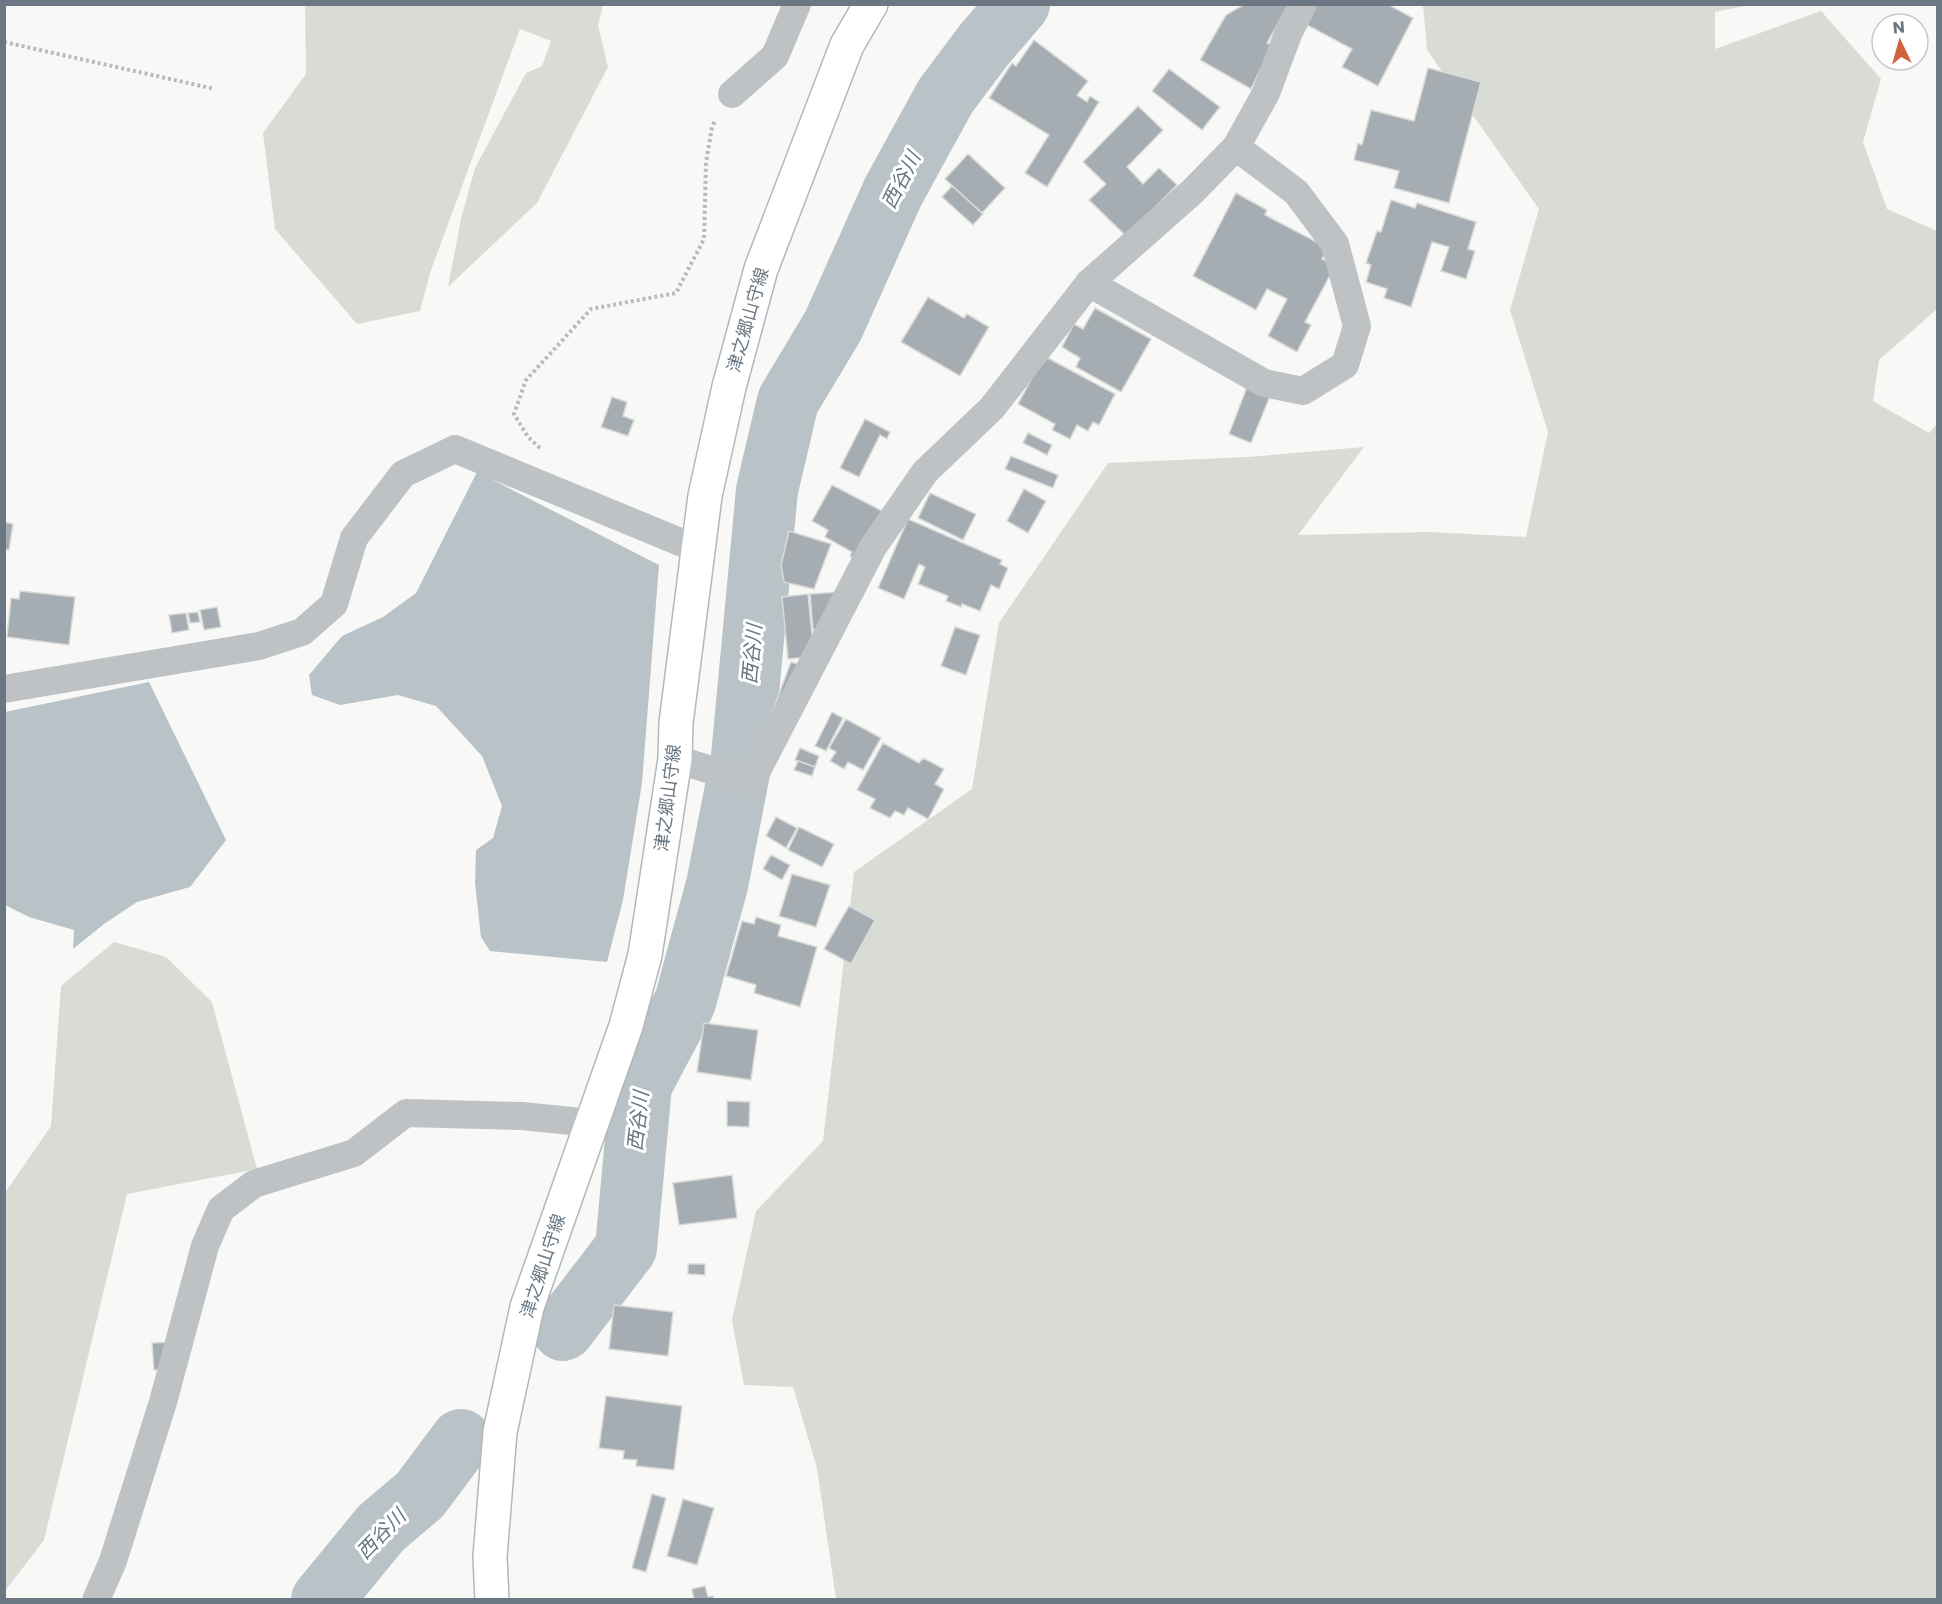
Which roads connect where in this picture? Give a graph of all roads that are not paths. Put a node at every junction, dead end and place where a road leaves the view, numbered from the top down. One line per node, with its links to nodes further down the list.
1 (797, 4): 4 (street)
2 (871, 4): 7 (main road, 津之郷山守線)
3 (1303, 4): 5 (street)
4 (732, 94)
5 (1236, 147): 6 (street); 6 (street)
6 (1089, 284): 9 (street)
7 (697, 549): 8 (street); 9 (main road, 津之郷山守線)
8 (4, 689)
9 (675, 759): 10 (main road, 津之郷山守線)
10 (591, 1123): 11 (street); 12 (main road, 津之郷山守線)
11 (96, 1599)
12 (492, 1599)

